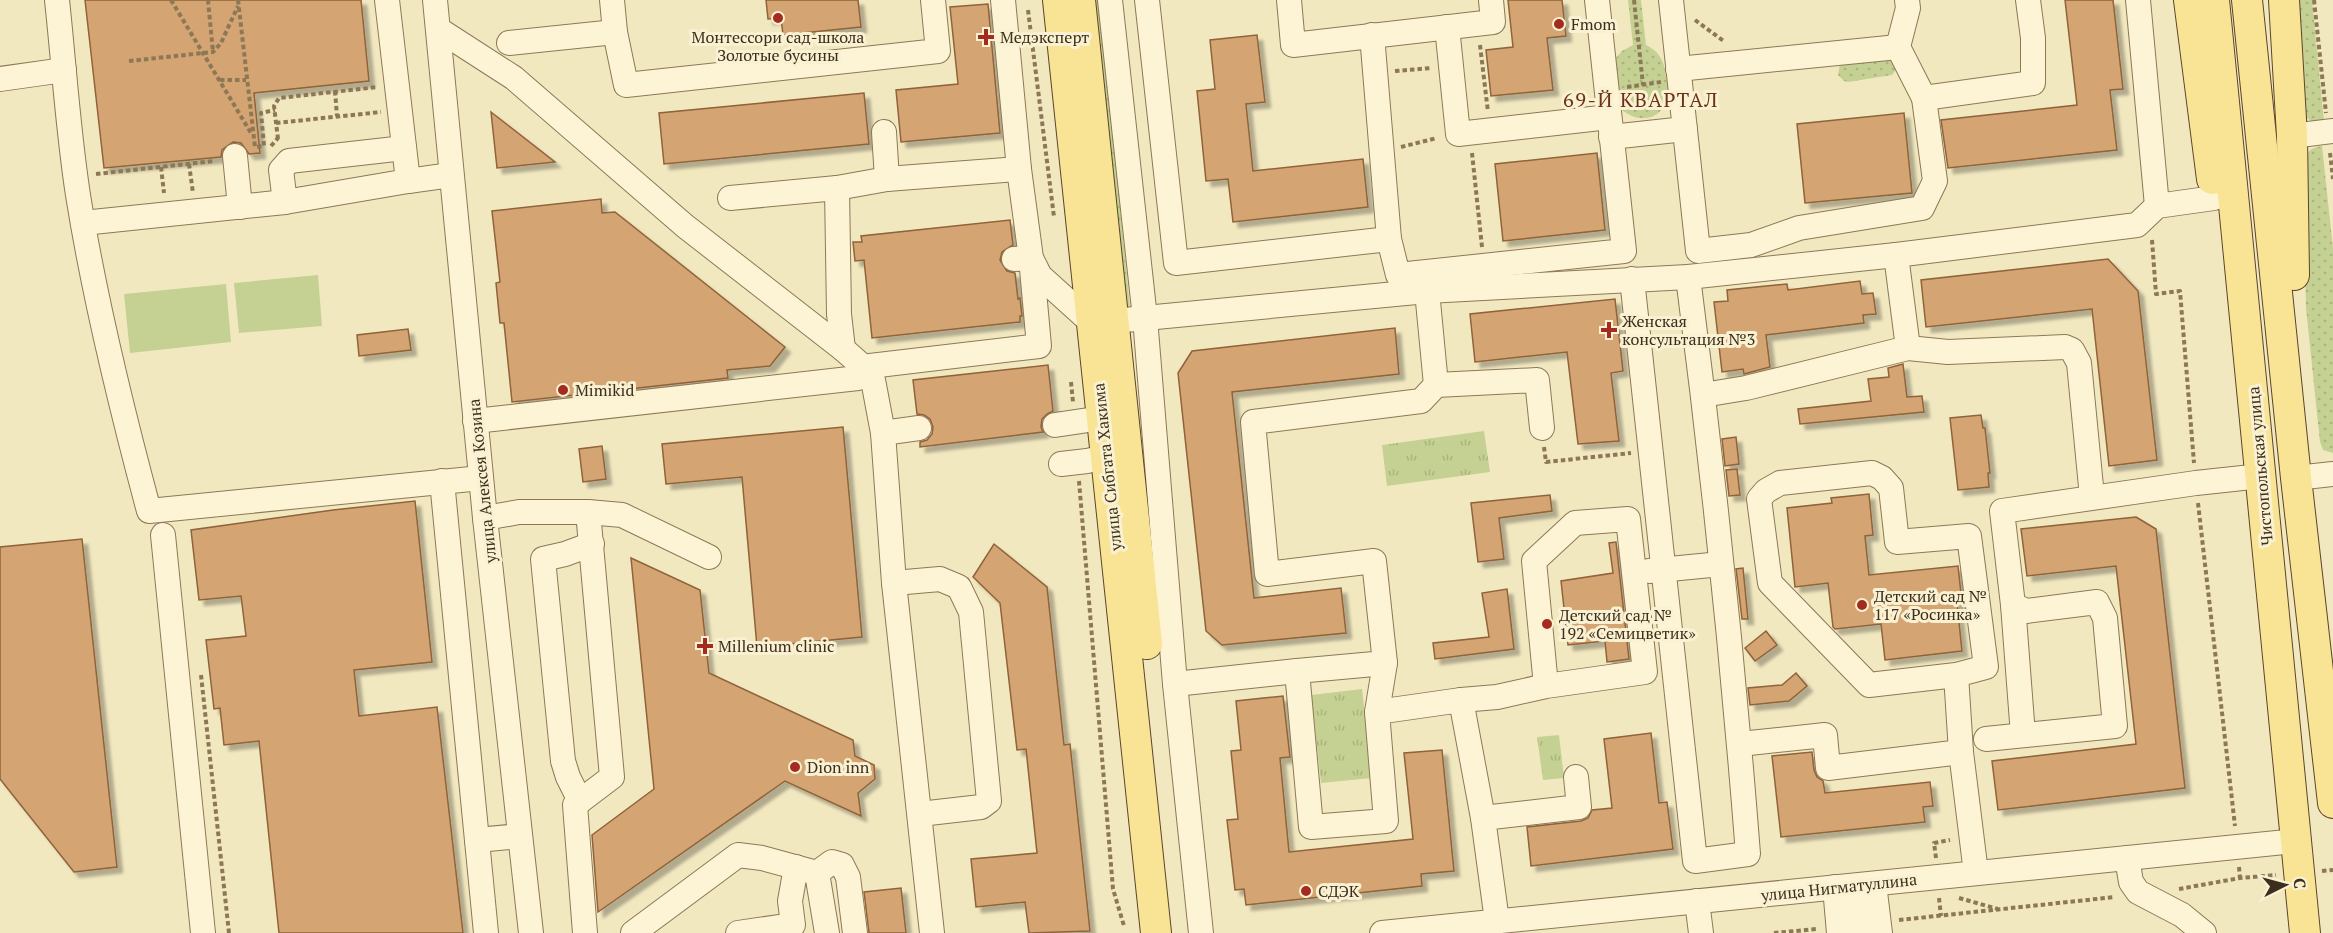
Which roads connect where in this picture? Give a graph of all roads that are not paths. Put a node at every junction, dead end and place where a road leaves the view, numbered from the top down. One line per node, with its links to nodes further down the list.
1 (57, 0): 28 (street)
2 (387, 0): 37 (street)
3 (435, 0): 23 (street, улица Алексея Козина)
4 (612, 0): 24 (street)
5 (933, 0): 24 (street)
6 (1003, 0): 39 (street)
7 (1059, 0): 58 (main road, улица Сибгата Хакима)
8 (1080, 0): 58 (main road, улица Сибгата Хакима)
9 (1110, 0): 57 (street)
10 (1147, 0): 50 (street)
11 (1289, 0): 25 (street)
12 (1491, 0): 22 (street)
13 (1597, 0): 32 (street)
14 (1671, 0): 29 (street)
15 (1907, 0): 27 (street)
16 (2028, 0): 31 (street)
17 (2138, 0): 47 (street)
18 (2189, 0): 45 (main road)
19 (2214, 0): 51 (main road, Чистопольская улица)
20 (2247, 0): 63 (main road)
21 (2284, 0): 36 (main road)
22 (1447, 27): 25 (street); 32 (street)
23 (438, 29): 40 (street, улица Алексея Козина); 60 (street)
24 (615, 33): 26 (street)
25 (1372, 35): 50 (street)
26 (509, 43)
27 (1898, 47): 29 (street); 31 (street)
28 (64, 69): 30 (street); 49 (street)
29 (1679, 74): 33 (street)
30 (0, 79)
31 (1924, 98): 33 (street)
32 (1610, 127): 33 (street); 50 (street)
33 (1685, 129)
34 (884, 132): 41 (street)
35 (2330, 132): 36 (street)
36 (2292, 136): 63 (main road)
37 (404, 148): 42 (street); 46 (street)
38 (235, 157): 48 (street)
39 (1019, 169): 41 (street); 53 (street)
40 (451, 175): 42 (street); 66 (street, улица Алексея Козина)
41 (887, 179): 43 (street)
42 (408, 182): 46 (street)
43 (837, 188): 44 (street); 60 (street)
44 (730, 198)
45 (2214, 198): 47 (street); 51 (main road)
46 (285, 202): 48 (street)
47 (2167, 205): 52 (street)
48 (240, 207): 49 (street)
49 (83, 223): 77 (street)
50 (1389, 239)
51 (2240, 250): 74 (main road, Чистопольская улица)
52 (1896, 255): 54 (street); 59 (street)
53 (1022, 259): 58 (street); 61 (street)
54 (1688, 277): 55 (street); 64 (street)
55 (1632, 279): 56 (street); 85 (street)
56 (1427, 291): 57 (street); 62 (street)
57 (1145, 318): 58 (street); 92 (street)
58 (1103, 322): 65 (main road, улица Сибгата Хакима); 126 (main road, улица Сибгата Хакима)
59 (1908, 348): 64 (street); 78 (street)
60 (843, 349): 61 (street)
61 (866, 371): 66 (street); 70 (street)
62 (1436, 385): 69 (street); 89 (street)
63 (2289, 389): 76 (main road)
64 (1703, 395): 84 (street)
65 (1102, 418): 67 (street); 71 (main road, улица Сибгата Хакима)
66 (475, 421): 75 (street, улица Алексея Козина)
67 (1054, 425)
68 (918, 428): 70 (street)
69 (1542, 428)
70 (883, 433): 87 (street)
71 (1106, 457): 72 (street); 125 (main road, улица Сибгата Хакима)
72 (1061, 464)
73 (2333, 474): 76 (street)
74 (2261, 476): 78 (street); 107 (main road, Чистопольская улица)
75 (481, 478): 77 (street); 80 (street, улица Алексея Козина)
76 (2296, 478): 101 (main road)
77 (442, 481): 106 (street)
78 (2092, 497): 88 (street)
79 (588, 512): 80 (street); 82 (street); 83 (street)
80 (485, 518): 105 (street, улица Алексея Козина)
81 (163, 535): 117 (street)
82 (591, 544): 102 (street); 102 (street)
83 (709, 557)
84 (1721, 564): 85 (street); 98 (street)
85 (1664, 569): 86 (street); 109 (street)
86 (1635, 572): 93 (street); 93 (street)
87 (894, 583): 103 (street); 103 (street)
88 (2013, 605): 96 (street); 96 (street)
89 (1385, 663): 90 (street); 95 (street)
90 (1297, 671): 92 (street); 95 (street)
91 (1956, 675): 91 (street); 99 (street)
92 (1175, 684): 127 (street)
93 (1546, 686): 94 (street)
94 (1461, 700): 95 (street); 104 (street)
95 (1377, 712)
96 (2023, 735): 97 (street)
97 (1986, 739)
98 (1740, 744): 99 (street); 109 (street)
99 (1961, 752): 111 (street)
100 (1576, 777): 104 (street)
101 (2332, 787)
102 (580, 801): 120 (street)
103 (920, 814): 124 (street)
104 (1483, 818): 114 (street)
105 (520, 836): 106 (street); 119 (street, улица Алексея Козина)
106 (477, 840): 118 (street)
107 (2296, 841): 108 (street, улица Нигматуллина); 131 (main road, Чистопольская улица)
108 (2127, 858): 111 (street, улица Нигматуллина); 130 (street)
109 (1716, 859): 113 (street)
110 (807, 870): 116 (street); 121 (street); 122 (street); 123 (street)
111 (1976, 873): 112 (street, улица Нигматуллина)
112 (1854, 886): 113 (street, улица Нигматуллина); 115 (street); 115 (street)
113 (1708, 900): 114 (street, улица Нигматуллина); 129 (street)
114 (1497, 921): 128 (street, улица Нигматуллина)
115 (1859, 929)
116 (640, 931)
117 (203, 933)
118 (486, 933)
119 (531, 933)
120 (585, 933)
121 (738, 933)
122 (827, 933)
123 (855, 933)
124 (933, 933)
125 (1156, 933)
126 (1177, 933)
127 (1202, 933)
128 (1382, 933)
129 (1701, 933)
130 (2204, 933)
131 (2305, 933)

